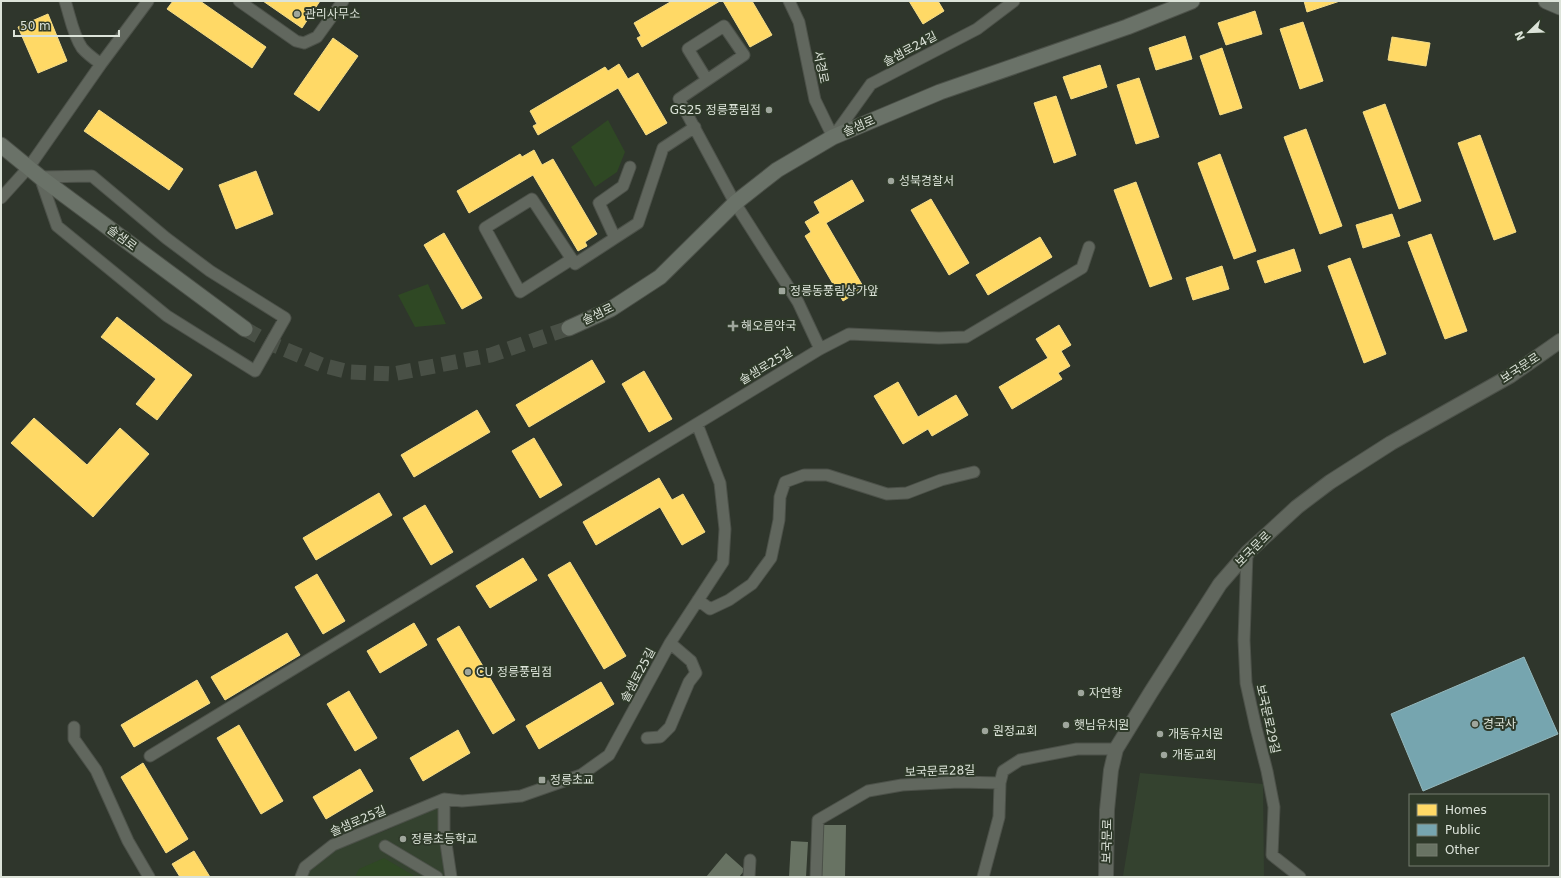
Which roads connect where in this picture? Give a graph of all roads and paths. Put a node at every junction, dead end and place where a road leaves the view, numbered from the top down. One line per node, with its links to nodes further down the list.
1 (65, 1): 10 (street)
2 (148, 1): 10 (street)
3 (239, 1): 4 (street)
4 (343, 1)
5 (789, 1): 13 (street, 서경로)
6 (1014, 1): 13 (street, 솔샘로24길)
7 (1192, 1): 13 (main road, 솔샘로)
8 (1546, 1): 9 (main road)
9 (1560, 8)
10 (101, 64): 15 (street)
11 (707, 80): 11 (street); 12 (street)
12 (695, 127): 19 (street); 20 (street)
13 (833, 137): 19 (main road, 솔샘로)
14 (1, 145): 15 (main road, 솔샘로)
15 (29, 167): 17 (main road, 솔샘로); 18 (street)
16 (630, 167): 20 (street)
17 (40, 177): 17 (street); 24 (main road, 솔샘로)
18 (1, 198)
19 (735, 203): 23 (main road, 솔샘로); 26 (street)
20 (615, 238): 22 (street)
21 (1089, 247): 26 (street, 솔샘로25길)
22 (572, 260): 22 (street)
23 (569, 328)
24 (245, 329)
25 (1560, 341): 29 (street, 보국문로)
26 (820, 349): 27 (street, 솔샘로25길)
27 (697, 424): 30 (street, 솔샘로25길); 35 (street)
28 (974, 472): 30 (street)
29 (1247, 553): 34 (street, 보국문로); 48 (street, 보국문로29길)
30 (698, 600): 31 (street, 솔샘로25길)
31 (670, 643): 33 (street); 37 (street, 솔샘로25길)
32 (74, 727): 40 (street)
33 (647, 738)
34 (1116, 749): 36 (street); 47 (street, 보국문로)
35 (150, 756)
36 (1000, 782): 45 (street, 보국문로28길); 46 (street)
37 (444, 799): 41 (street, 솔샘로25길); 43 (street)
38 (385, 846): 42 (street)
39 (750, 860): 44 (street)
40 (150, 877)
41 (301, 877)
42 (437, 877)
43 (451, 877)
44 (749, 877)
45 (816, 877)
46 (983, 877)
47 (1106, 877)
48 (1300, 877)

